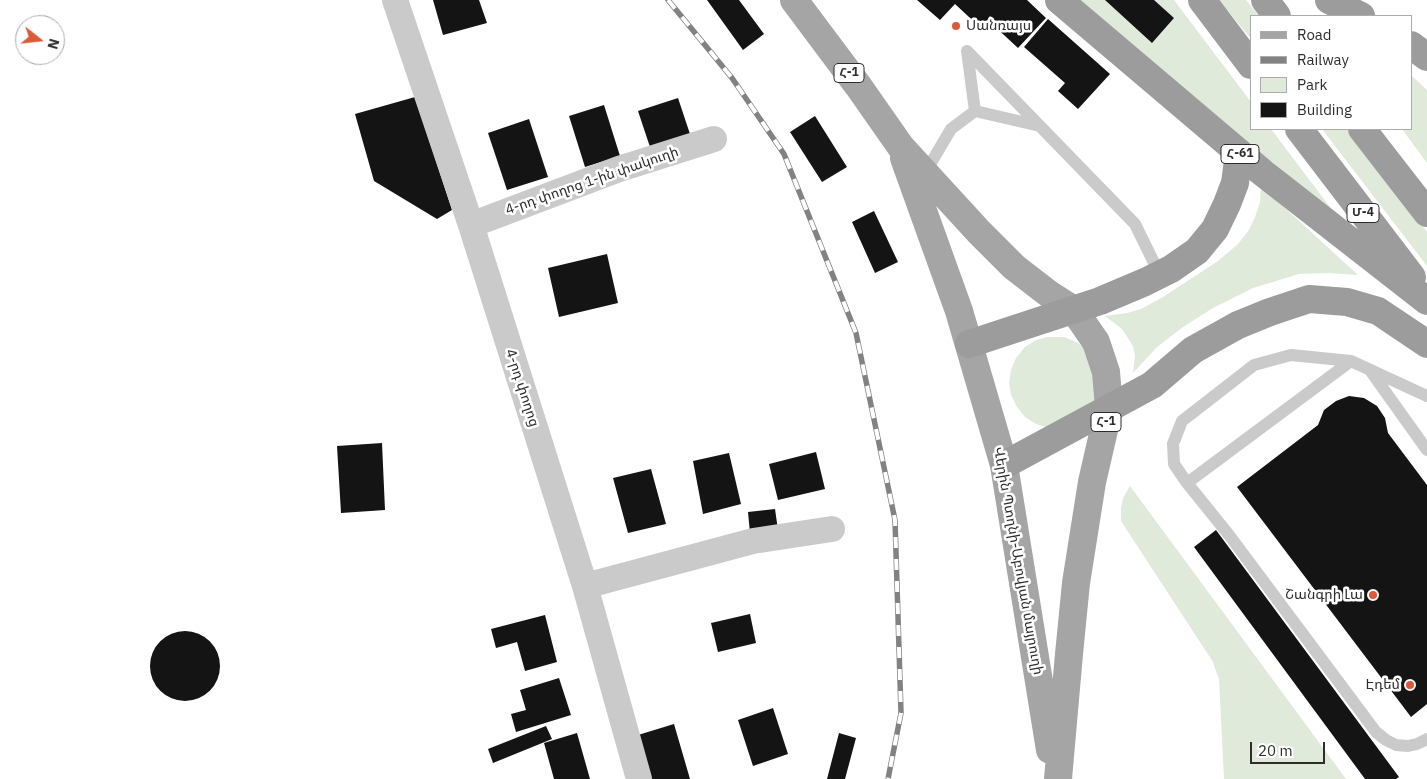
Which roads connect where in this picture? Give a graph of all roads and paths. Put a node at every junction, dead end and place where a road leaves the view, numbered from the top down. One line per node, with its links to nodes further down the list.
1 (395, 0): 21 (street, 4-րդ փողոց)
2 (794, 0): 17 (main road, Վերին Պտղնի-Աբովյան մայրուղի / Հ-1)
3 (1059, 0): 18 (highway, Հ-61)
4 (1202, 0): 11 (highway)
5 (1265, 0): 7 (highway)
6 (1329, 0): 8 (highway)
7 (1276, 15)
8 (1359, 15)
9 (1412, 45): 10 (highway)
10 (1427, 57)
11 (1250, 64)
12 (975, 111): 13 (lane); 13 (lane); 19 (lane)
13 (1040, 126): 22 (lane)
14 (1300, 130): 23 (highway, Մ-4)
15 (1363, 130): 20 (highway)
16 (714, 139): 21 (street, 4-րդ փողոց 1-ին փակուղի)
17 (900, 147): 19 (main road, Վերին Պտղնի-Աբովյան մայրուղի / Հ-1); 25 (main road, Վերին Պտղնի-Աբովյան մայրուղի / Հ-1)
18 (1239, 153): 22 (highway); 23 (highway, Հ-61)
19 (925, 173): 24 (main road, Վերին Պտղնի-Աբովյան մայրուղի / Հ-1)
20 (1427, 213)
21 (470, 224): 35 (street, 4-րդ փողոց)
22 (1160, 274): 24 (highway)
23 (1427, 299)
24 (1074, 310): 25 (highway); 30 (main road, Վերին Պտղնի-Աբովյան մայրուղի / Հ-1)
25 (969, 344): 32 (main road, Վերին Պտղնի-Աբովյան մայրուղի / Հ-1)
26 (1427, 344): 30 (highway)
27 (1351, 361): 28 (lane); 33 (lane); 33 (lane)
28 (1371, 371): 29 (lane); 31 (lane)
29 (1427, 396)
30 (1109, 408): 32 (highway); 38 (main road, Վերին Պտղնի-Աբովյան մայրուղի / Հ-1)
31 (1427, 450)
32 (1004, 465): 38 (main road, Վերին Պտղնի-Աբովյան մայրուղի / Հ-1)
33 (1187, 483): 36 (lane)
34 (832, 529): 35 (street)
35 (585, 586): 37 (street, 4-րդ փողոց)
36 (1427, 739)
37 (639, 779)
38 (1057, 779)

